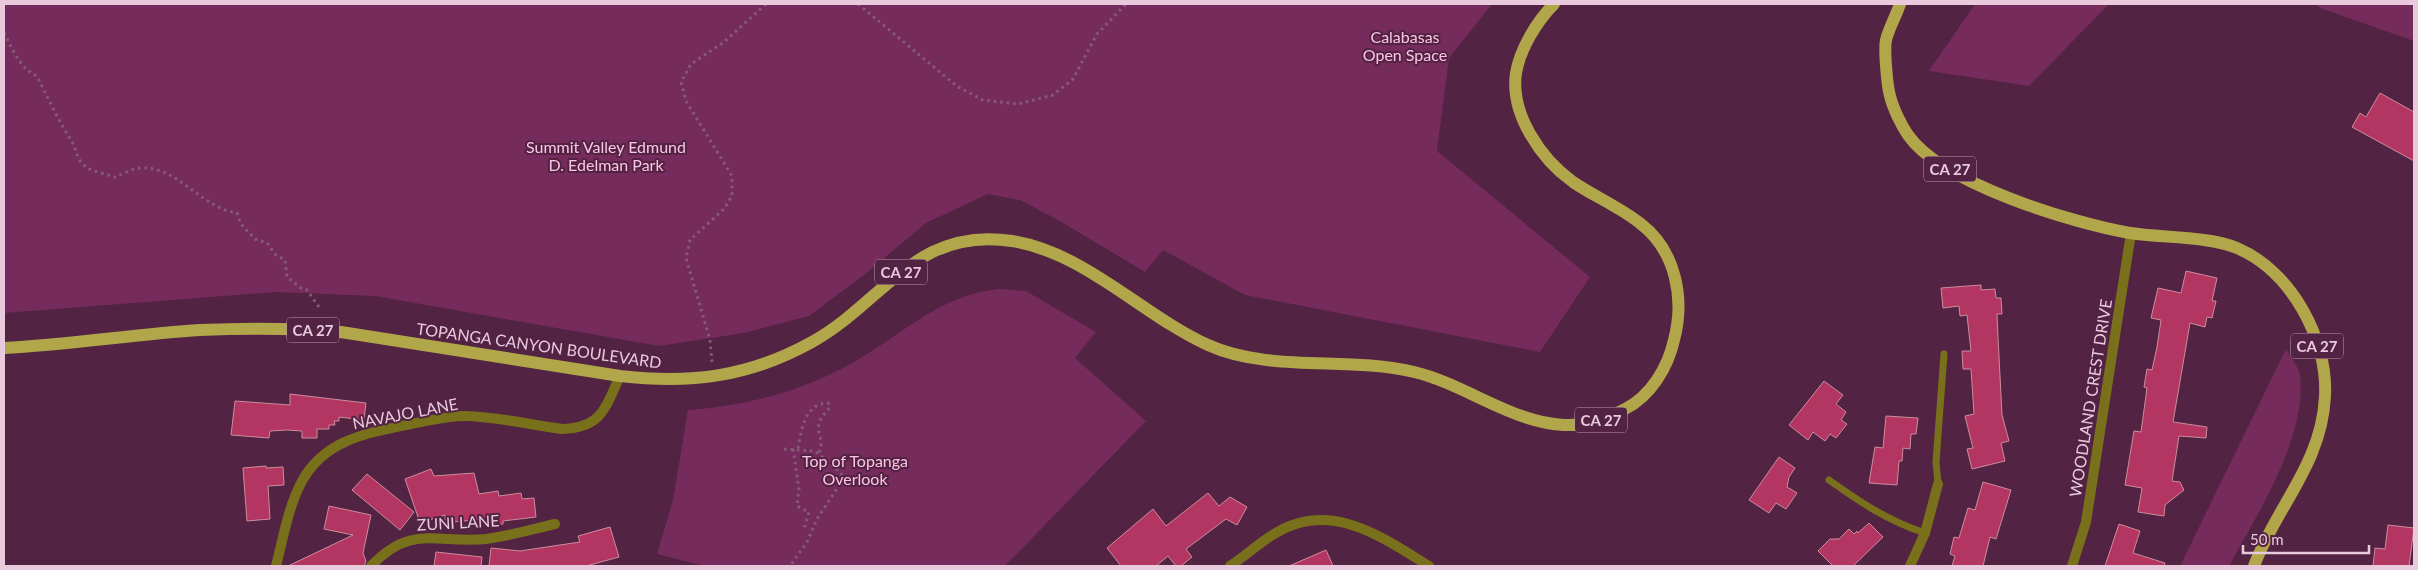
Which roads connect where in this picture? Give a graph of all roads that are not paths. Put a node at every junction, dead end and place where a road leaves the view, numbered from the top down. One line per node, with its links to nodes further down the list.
1 (1554, 4): 6 (main road, TOPANGA CANYON BOULEVARD / CA 27)
2 (1900, 4): 3 (main road, CA 27)
3 (2131, 233): 16 (street, WOODLAND CREST DRIVE); 17 (main road, CA 27)
4 (4, 348): 6 (main road, TOPANGA CANYON BOULEVARD / CA 27)
5 (1944, 354): 8 (lane)
6 (620, 376): 11 (street, NAVAJO LANE)
7 (1829, 480): 10 (lane)
8 (1938, 484): 10 (street)
9 (555, 524): 12 (street, ZUNI LANE)
10 (1925, 533): 15 (street)
11 (276, 566)
12 (371, 566)
13 (1230, 566): 14 (street)
14 (1430, 566)
15 (1910, 566)
16 (2072, 566)
17 (2254, 566)

